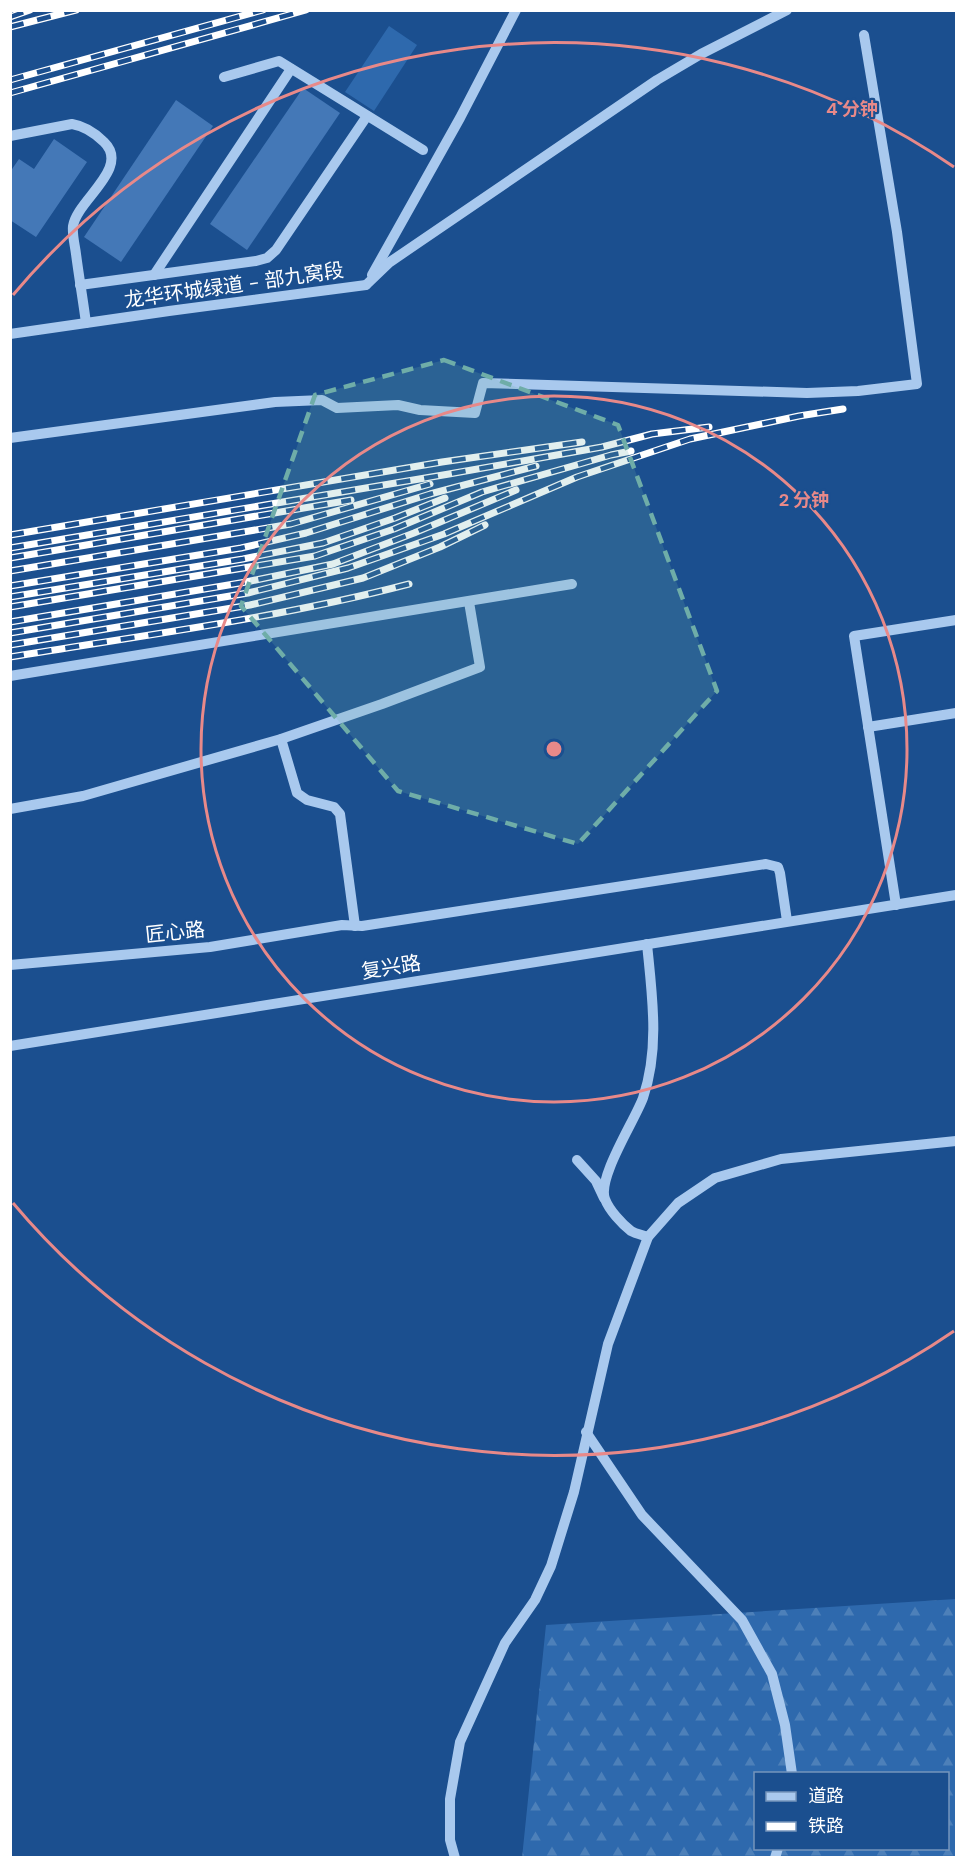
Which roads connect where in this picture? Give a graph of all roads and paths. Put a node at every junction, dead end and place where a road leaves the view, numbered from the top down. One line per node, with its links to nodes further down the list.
1 (516, 10): 11 (street, 龙华环城绿道 - 部九窝段)
2 (787, 10): 11 (street)
3 (864, 35): 14 (street)
4 (291, 69): 5 (street); 6 (street); 9 (street)
5 (224, 77)
6 (367, 116): 8 (street); 9 (street)
7 (10, 136): 10 (street)
8 (423, 150)
9 (154, 275): 10 (street)
10 (80, 285): 12 (street)
11 (366, 285): 12 (street, 龙华环城绿道 - 部九窝段)
12 (86, 323): 13 (street, 龙华环城绿道 - 部九窝段)
13 (10, 334)
14 (10, 438)
15 (572, 584): 16 (street)
16 (469, 602): 18 (street); 21 (street)
17 (957, 620): 20 (street)
18 (10, 676)
19 (957, 713): 20 (street)
20 (868, 727): 24 (street)
21 (281, 739): 22 (street); 26 (street)
22 (10, 810)
23 (957, 895): 24 (street, 复兴路)
24 (896, 905): 25 (street, 复兴路)
25 (782, 922): 26 (street, 匠心路); 27 (street, 复兴路)
26 (355, 926): 28 (street, 匠心路)
27 (647, 944): 29 (street, 复兴路); 32 (street)
28 (10, 965)
29 (10, 1046)
30 (957, 1141): 33 (street)
31 (577, 1160): 32 (street)
32 (604, 1198): 33 (street)
33 (648, 1237): 34 (street)
34 (586, 1432): 35 (street); 36 (street)
35 (792, 1772)
36 (455, 1857)

